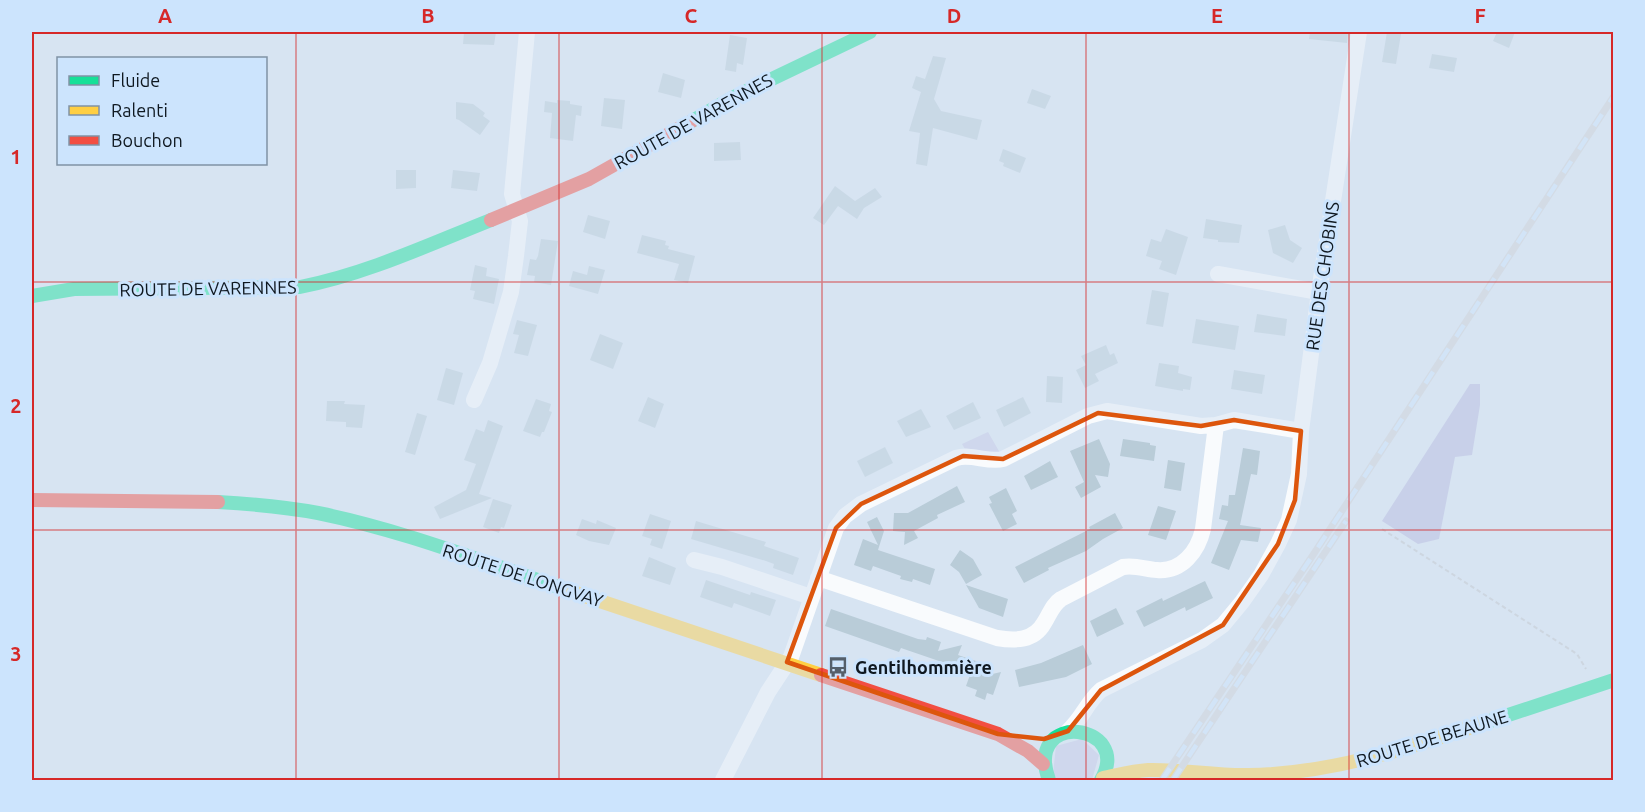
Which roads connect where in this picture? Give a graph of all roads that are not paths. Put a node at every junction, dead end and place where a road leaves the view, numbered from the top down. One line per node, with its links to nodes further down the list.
1 (527, 32): 4 (street)
2 (870, 32): 4 (street, ROUTE DE VARENNES)
3 (1359, 32): 6 (street, RUE DES CHOBINS)
4 (517, 211): 7 (street, ROUTE DE VARENNES); 8 (street)
5 (1218, 274): 6 (street)
6 (1319, 292): 10 (street, RUE DES CHOBINS)
7 (32, 296)
8 (474, 400)
9 (1216, 425): 10 (street); 13 (street); 13 (street)
10 (1301, 431): 17 (street, RUE DES CHOBINS)
11 (32, 500): 15 (street, ROUTE DE LONGVAY)
12 (694, 560): 14 (street)
13 (818, 578): 14 (street)
14 (811, 597): 15 (street)
15 (787, 662): 18 (street, ROUTE DE LONGVAY); 24 (street)
16 (1614, 680): 22 (street, ROUTE DE BEAUNE)
17 (1109, 687): 19 (street, RUE DES CHOBINS); 20 (street)
18 (998, 734): 19 (street, ROUTE DE LONGVAY); 21 (street, ROUTE DE LONGVAY)
19 (1062, 734): 20 (street); 21 (street)
20 (1100, 743): 22 (street); 23 (street)
21 (1043, 765): 25 (street)
22 (1147, 770): 23 (street)
23 (1102, 779)
24 (723, 780)
25 (1049, 780)

